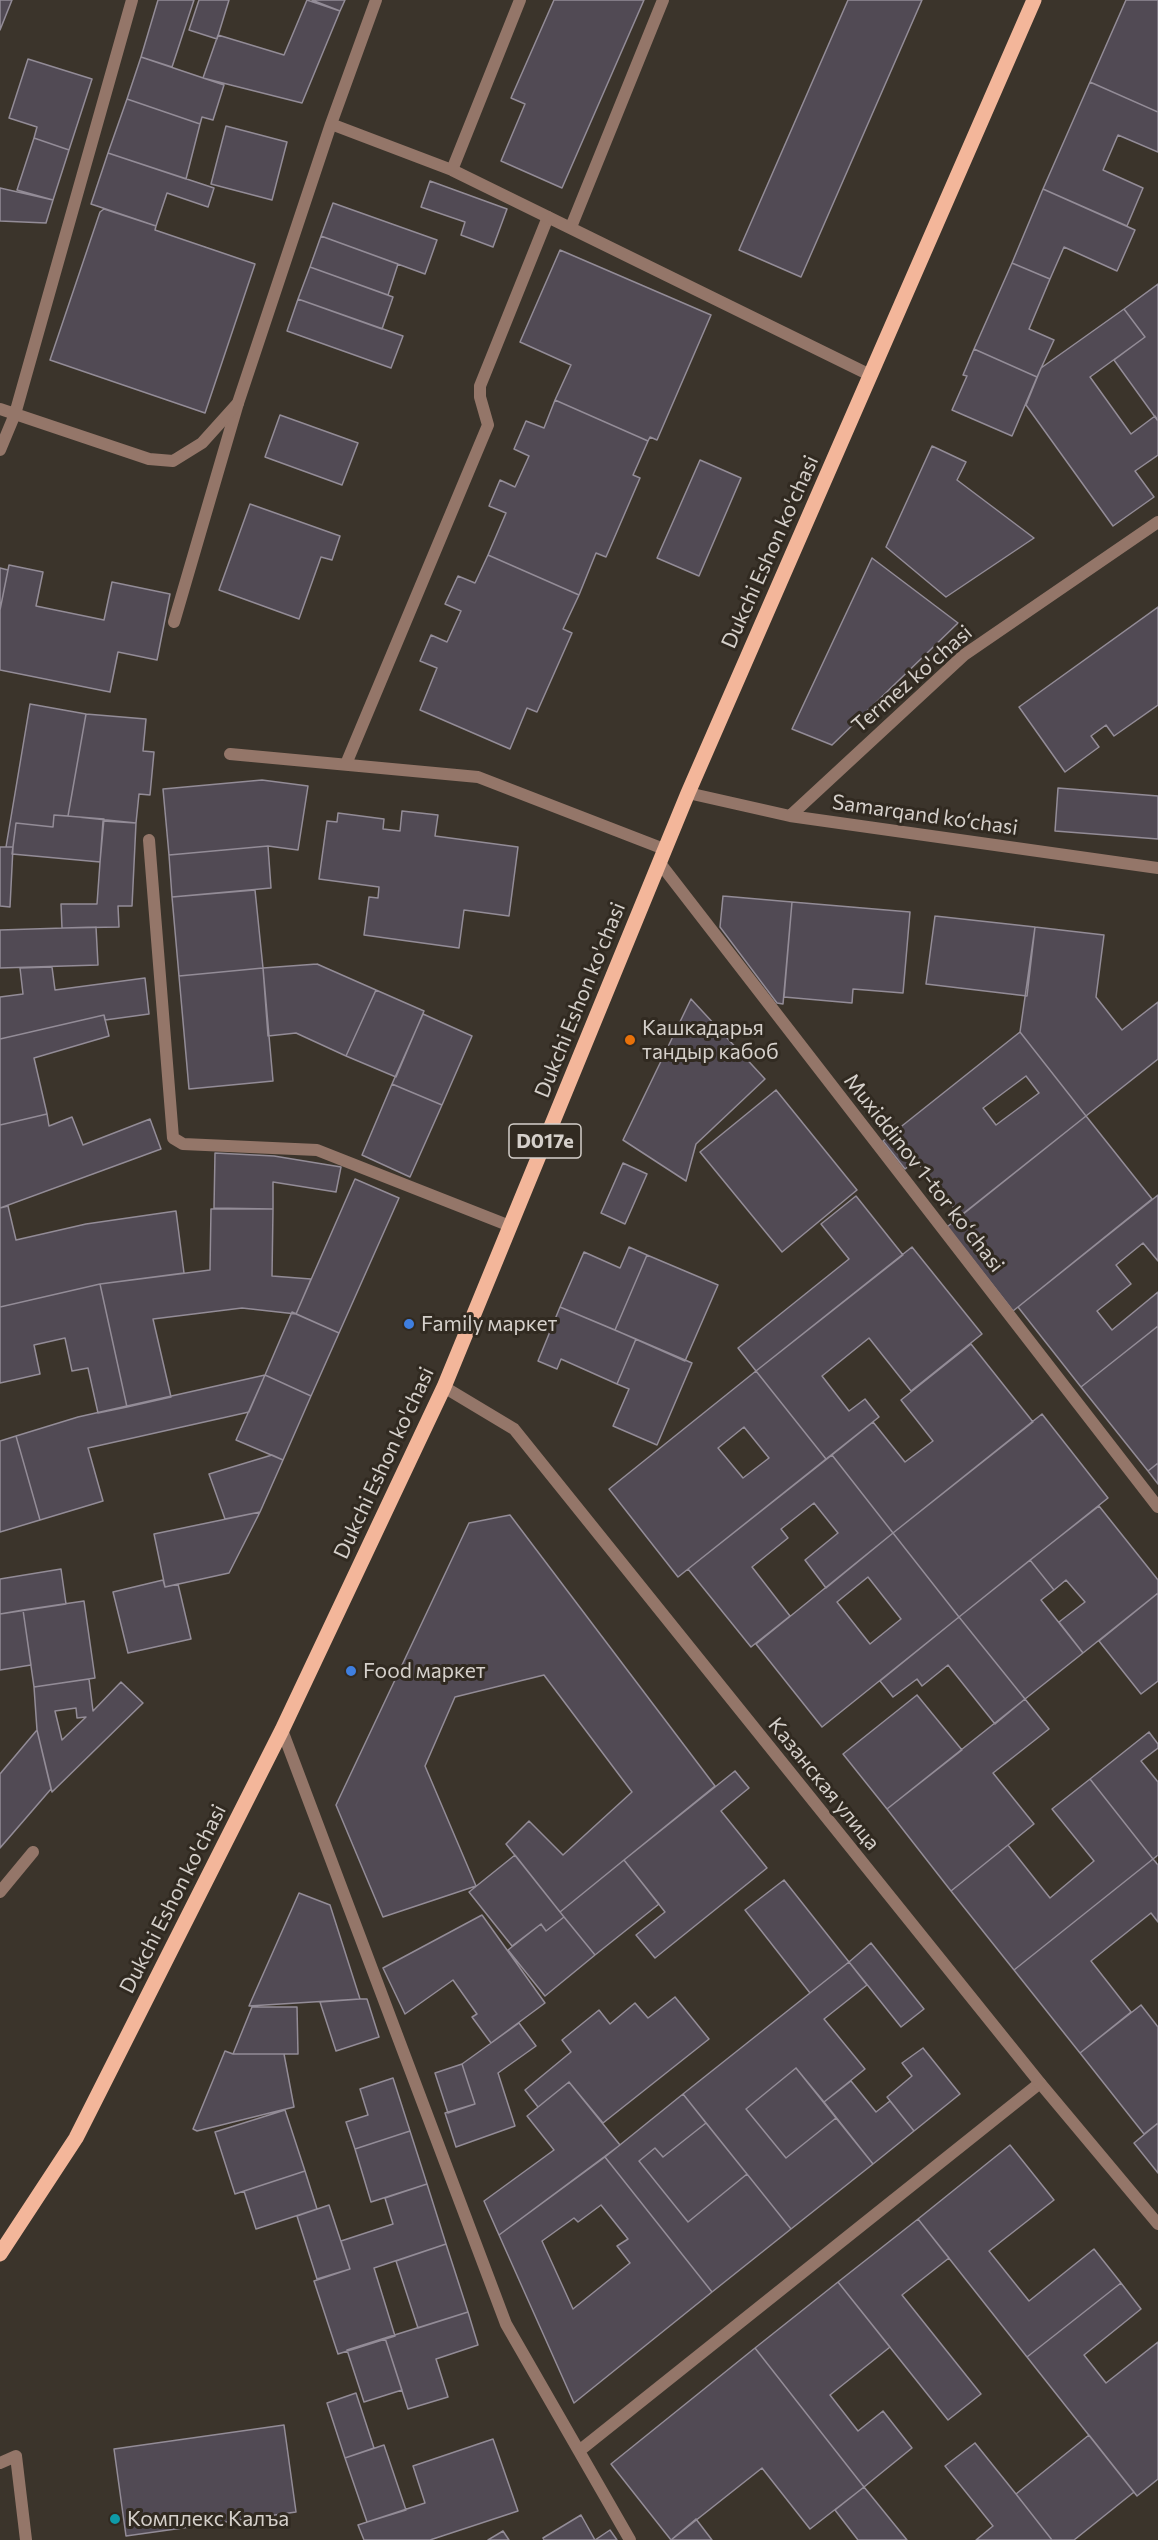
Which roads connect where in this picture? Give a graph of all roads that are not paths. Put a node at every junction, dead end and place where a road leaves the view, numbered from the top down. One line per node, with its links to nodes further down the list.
1 (132, 0): 13 (street)
2 (376, 0): 6 (street)
3 (520, 0): 7 (street)
4 (663, 0): 9 (street)
5 (1034, 0): 10 (main road, Dukchi Eshon ko'chasi / D017e)
6 (331, 124): 7 (street); 11 (street)
7 (452, 170): 8 (street)
8 (548, 217): 9 (street); 18 (street)
9 (571, 227): 10 (street)
10 (870, 375): 19 (main road, Dukchi Eshon ko'chasi / D017e)
11 (238, 403): 13 (street); 16 (street)
12 (0, 409): 13 (street)
13 (15, 414): 14 (street)
14 (0, 450)
15 (1158, 522): 20 (street, Termez ko'chasi)
16 (174, 622)
17 (230, 754): 18 (street)
18 (346, 765): 22 (street)
19 (688, 793): 20 (street, Samarqand ko‘chasi); 22 (main road, Dukchi Eshon ko'chasi / D017e)
20 (790, 816): 23 (street, Samarqand ko‘chasi)
21 (149, 840): 24 (street)
22 (662, 856): 24 (main road, Dukchi Eshon ko'chasi / D017e); 26 (street, Muxiddinov 1-tor koʻchasi)
23 (1158, 868)
24 (510, 1226): 25 (main road, Dukchi Eshon ko'chasi / D017e)
25 (444, 1387): 27 (main road, Dukchi Eshon ko'chasi / D017e); 30 (street, Казанская улица)
26 (1158, 1507)
27 (282, 1730): 32 (main road, Dukchi Eshon ko'chasi / D017e); 33 (street)
28 (33, 1852): 29 (street)
29 (0, 1892)
30 (1040, 2084): 31 (street, Казанская улица); 33 (street)
31 (1158, 2224)
32 (0, 2254)
33 (579, 2451): 36 (street)
34 (0, 2463): 35 (street)
35 (26, 2540)
36 (630, 2540)

